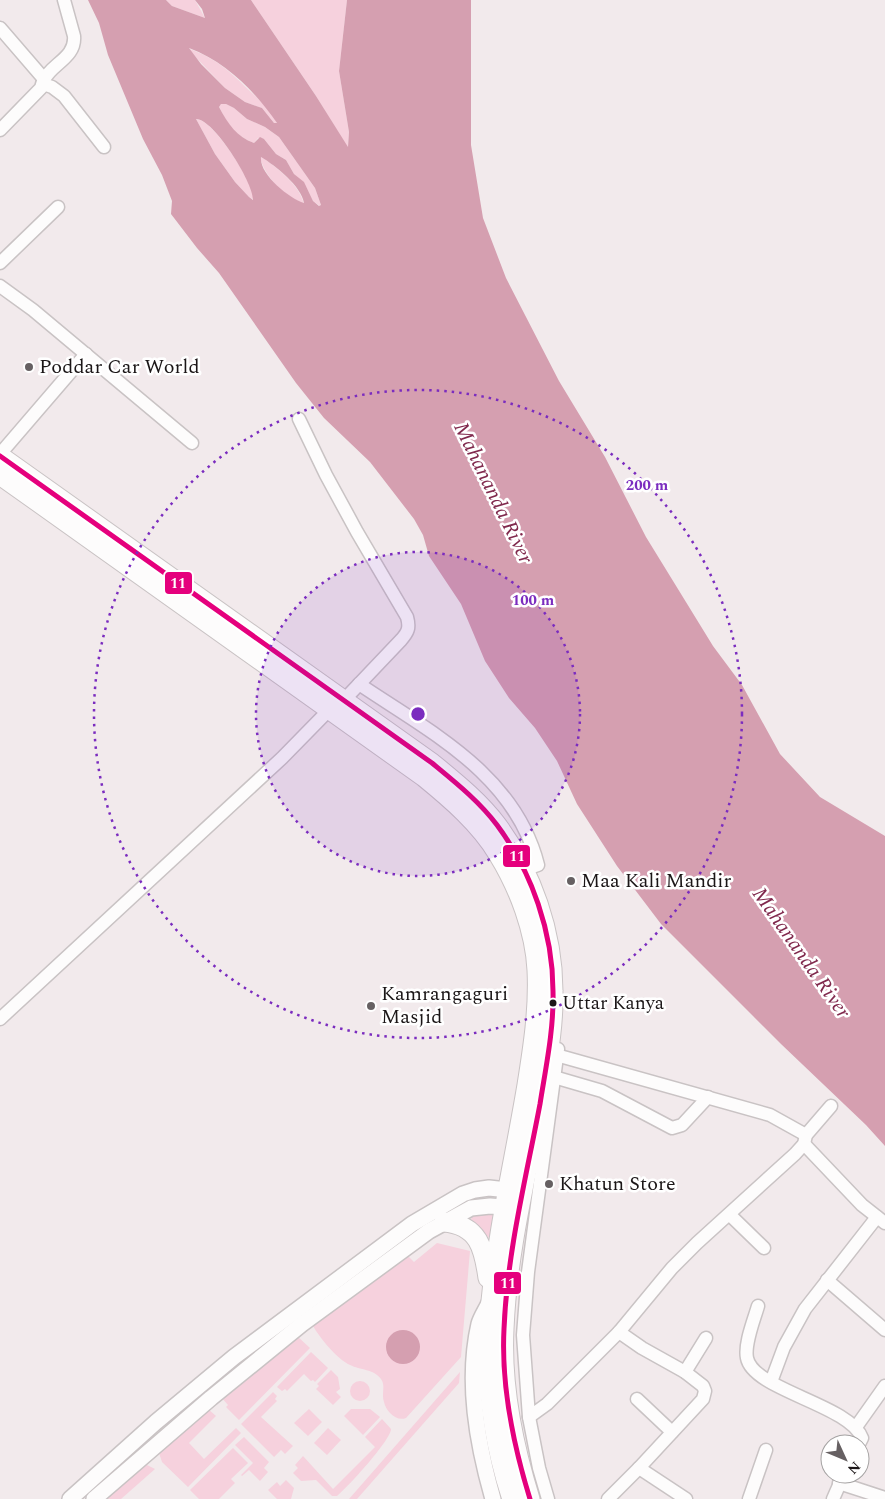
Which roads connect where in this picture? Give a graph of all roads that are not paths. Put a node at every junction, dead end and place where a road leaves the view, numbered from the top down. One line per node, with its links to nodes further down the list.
1 (64, 0): 3 (street)
2 (0, 28): 3 (street)
3 (43, 82): 4 (street); 5 (street)
4 (0, 130)
5 (104, 147)
6 (58, 207): 7 (street)
7 (0, 263)
8 (0, 286): 9 (street)
9 (86, 354): 11 (street); 12 (street)
10 (300, 420): 14 (street)
11 (192, 443)
12 (0, 455): 15 (main road)
13 (0, 475): 15 (main road)
14 (359, 684): 15 (street); 16 (street)
15 (337, 704): 16 (main road); 16 (main road); 17 (street)
16 (518, 876): 18 (main road); 23 (main road)
17 (0, 1019)
18 (553, 1054): 19 (main road); 20 (street)
19 (550, 1076): 20 (street); 23 (main road)
20 (708, 1097): 22 (street)
21 (831, 1106): 22 (street)
22 (805, 1139): 24 (street); 25 (street)
23 (519, 1199): 26 (street); 27 (street); 31 (main road); 41 (street); 55 (main road)
24 (730, 1215): 29 (street); 35 (street)
25 (881, 1220): 30 (street)
26 (444, 1222): 28 (street); 31 (main road)
27 (412, 1224): 28 (street); 33 (street)
28 (421, 1237): 33 (street)
29 (764, 1248)
30 (827, 1280): 34 (street); 38 (street)
31 (491, 1300): 53 (street); 54 (main road)
32 (758, 1306): 38 (street)
33 (297, 1318): 47 (street); 50 (street)
34 (885, 1330)
35 (619, 1332): 37 (street); 41 (street)
36 (706, 1338): 37 (street)
37 (685, 1372): 43 (street)
38 (771, 1382): 42 (street)
39 (885, 1386): 42 (street)
40 (637, 1399): 43 (street)
41 (529, 1417): 56 (street)
42 (856, 1428): 44 (street)
43 (672, 1432): 46 (street)
44 (860, 1434)
45 (766, 1450): 59 (street)
46 (639, 1468): 57 (street); 58 (street)
47 (87, 1484): 50 (street); 52 (street)
48 (839, 1484): 60 (street)
49 (853, 1484): 51 (street)
50 (96, 1497)
51 (885, 1498)
52 (70, 1499)
53 (493, 1499)
54 (512, 1499)
55 (530, 1499)
56 (548, 1499)
57 (608, 1499)
58 (686, 1499)
59 (748, 1499)
60 (833, 1499)

